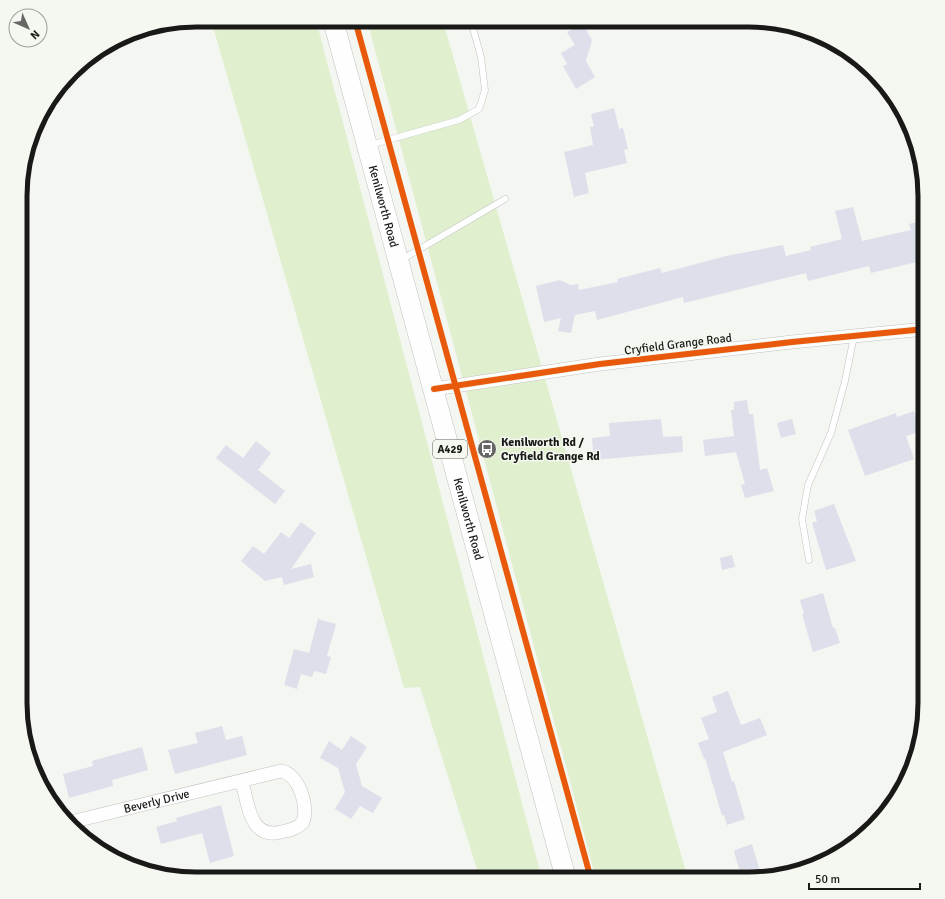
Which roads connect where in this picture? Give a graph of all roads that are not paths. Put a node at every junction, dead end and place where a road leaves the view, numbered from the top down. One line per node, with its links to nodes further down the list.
1 (335, 27): 3 (main road, Kenilworth Road / A429)
2 (473, 27): 3 (lane)
3 (367, 146): 5 (main road, Kenilworth Road / A429)
4 (505, 199): 5 (lane)
5 (399, 261): 8 (main road, Kenilworth Road / A429)
6 (918, 330): 7 (street, Cryfield Grange Road)
7 (854, 336): 8 (street, Cryfield Grange Road); 9 (lane)
8 (434, 389): 12 (main road, Kenilworth Road / A429)
9 (809, 560)
10 (242, 782): 10 (street, Beverly Drive); 11 (street, Beverly Drive)
11 (75, 821)
12 (564, 872)

